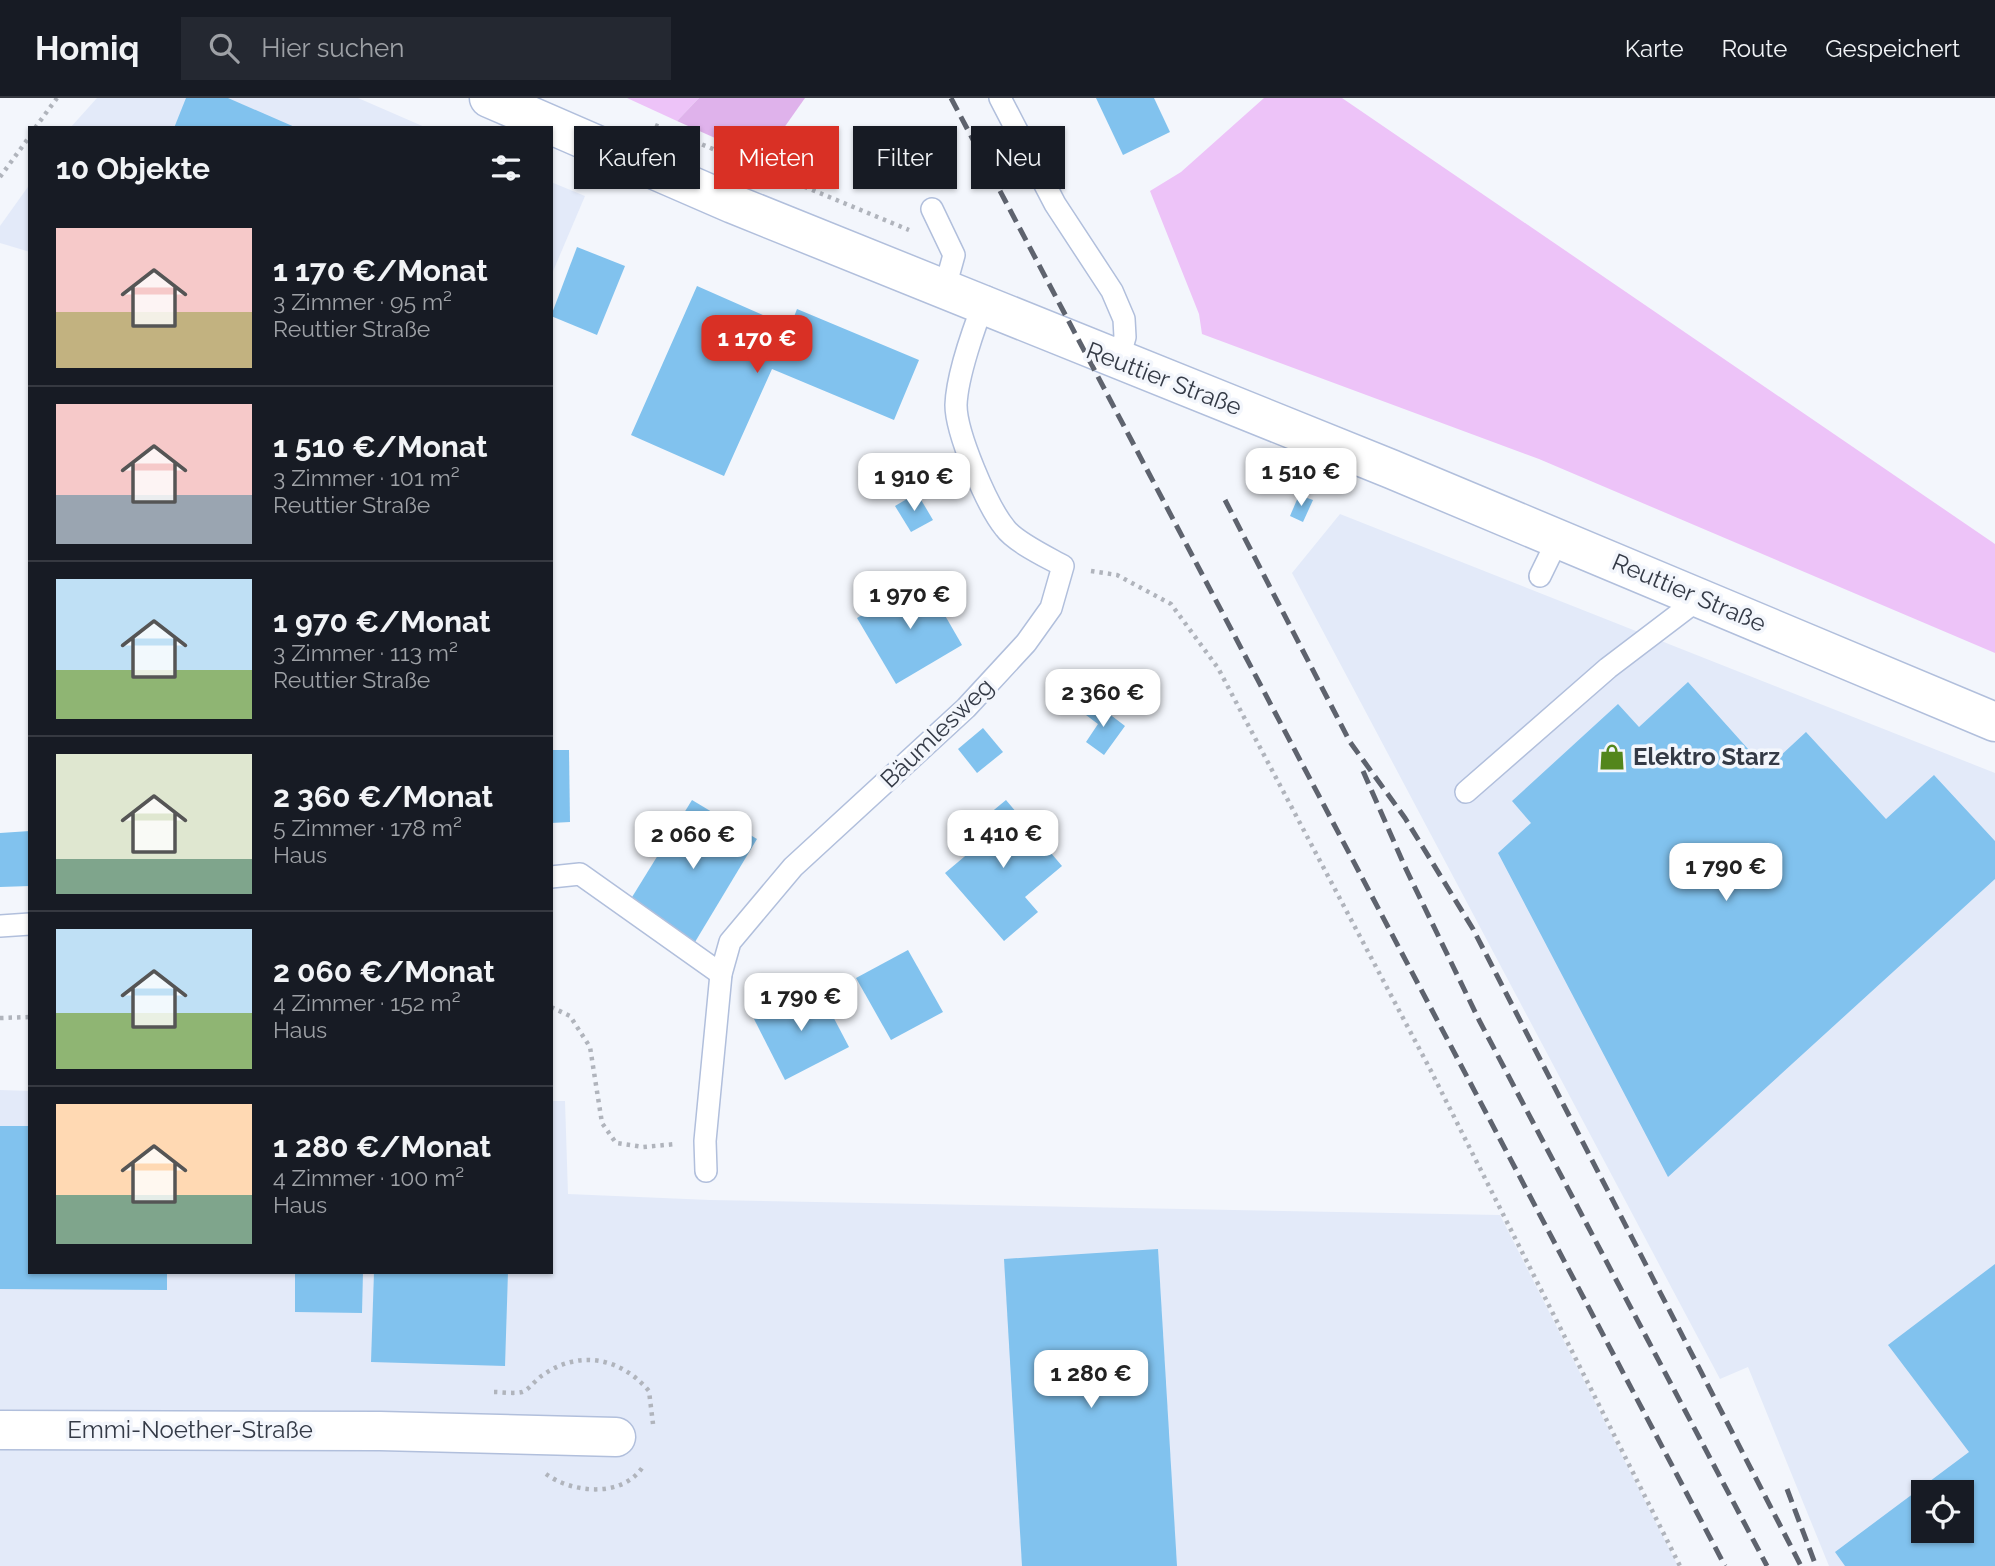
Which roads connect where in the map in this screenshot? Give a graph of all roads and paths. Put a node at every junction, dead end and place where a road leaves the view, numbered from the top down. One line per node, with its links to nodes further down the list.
1 (57, 98): 4 (path)
2 (489, 98): 8 (main road, Reuttier Straße)
3 (1000, 98): 10 (lane)
4 (36, 126)
5 (28, 138): 6 (path)
6 (0, 177)
7 (932, 209): 8 (lane)
8 (944, 291): 9 (main road, Reuttier Straße)
9 (986, 298): 10 (main road, Reuttier Straße); 12 (lane)
10 (1118, 362): 11 (main road, Reuttier Straße)
11 (1558, 539): 13 (lane); 14 (main road, Reuttier Straße)
12 (1063, 566): 20 (lane, Bäumlesweg); 28 (path)
13 (1540, 576)
14 (1700, 598): 15 (main road, Reuttier Straße); 16 (lane)
15 (1995, 722)
16 (1466, 792)
17 (553, 877): 20 (lane)
18 (28, 924): 19 (lane)
19 (0, 926)
20 (721, 974): 24 (lane, Bäumlesweg)
21 (553, 1008): 24 (path)
22 (28, 1017): 23 (path)
23 (0, 1018)
24 (705, 1141): 25 (lane, Bäumlesweg)
25 (706, 1171)
26 (0, 1430): 27 (main road, Emmi-Noether-Straße)
27 (616, 1437)
28 (1680, 1566)

